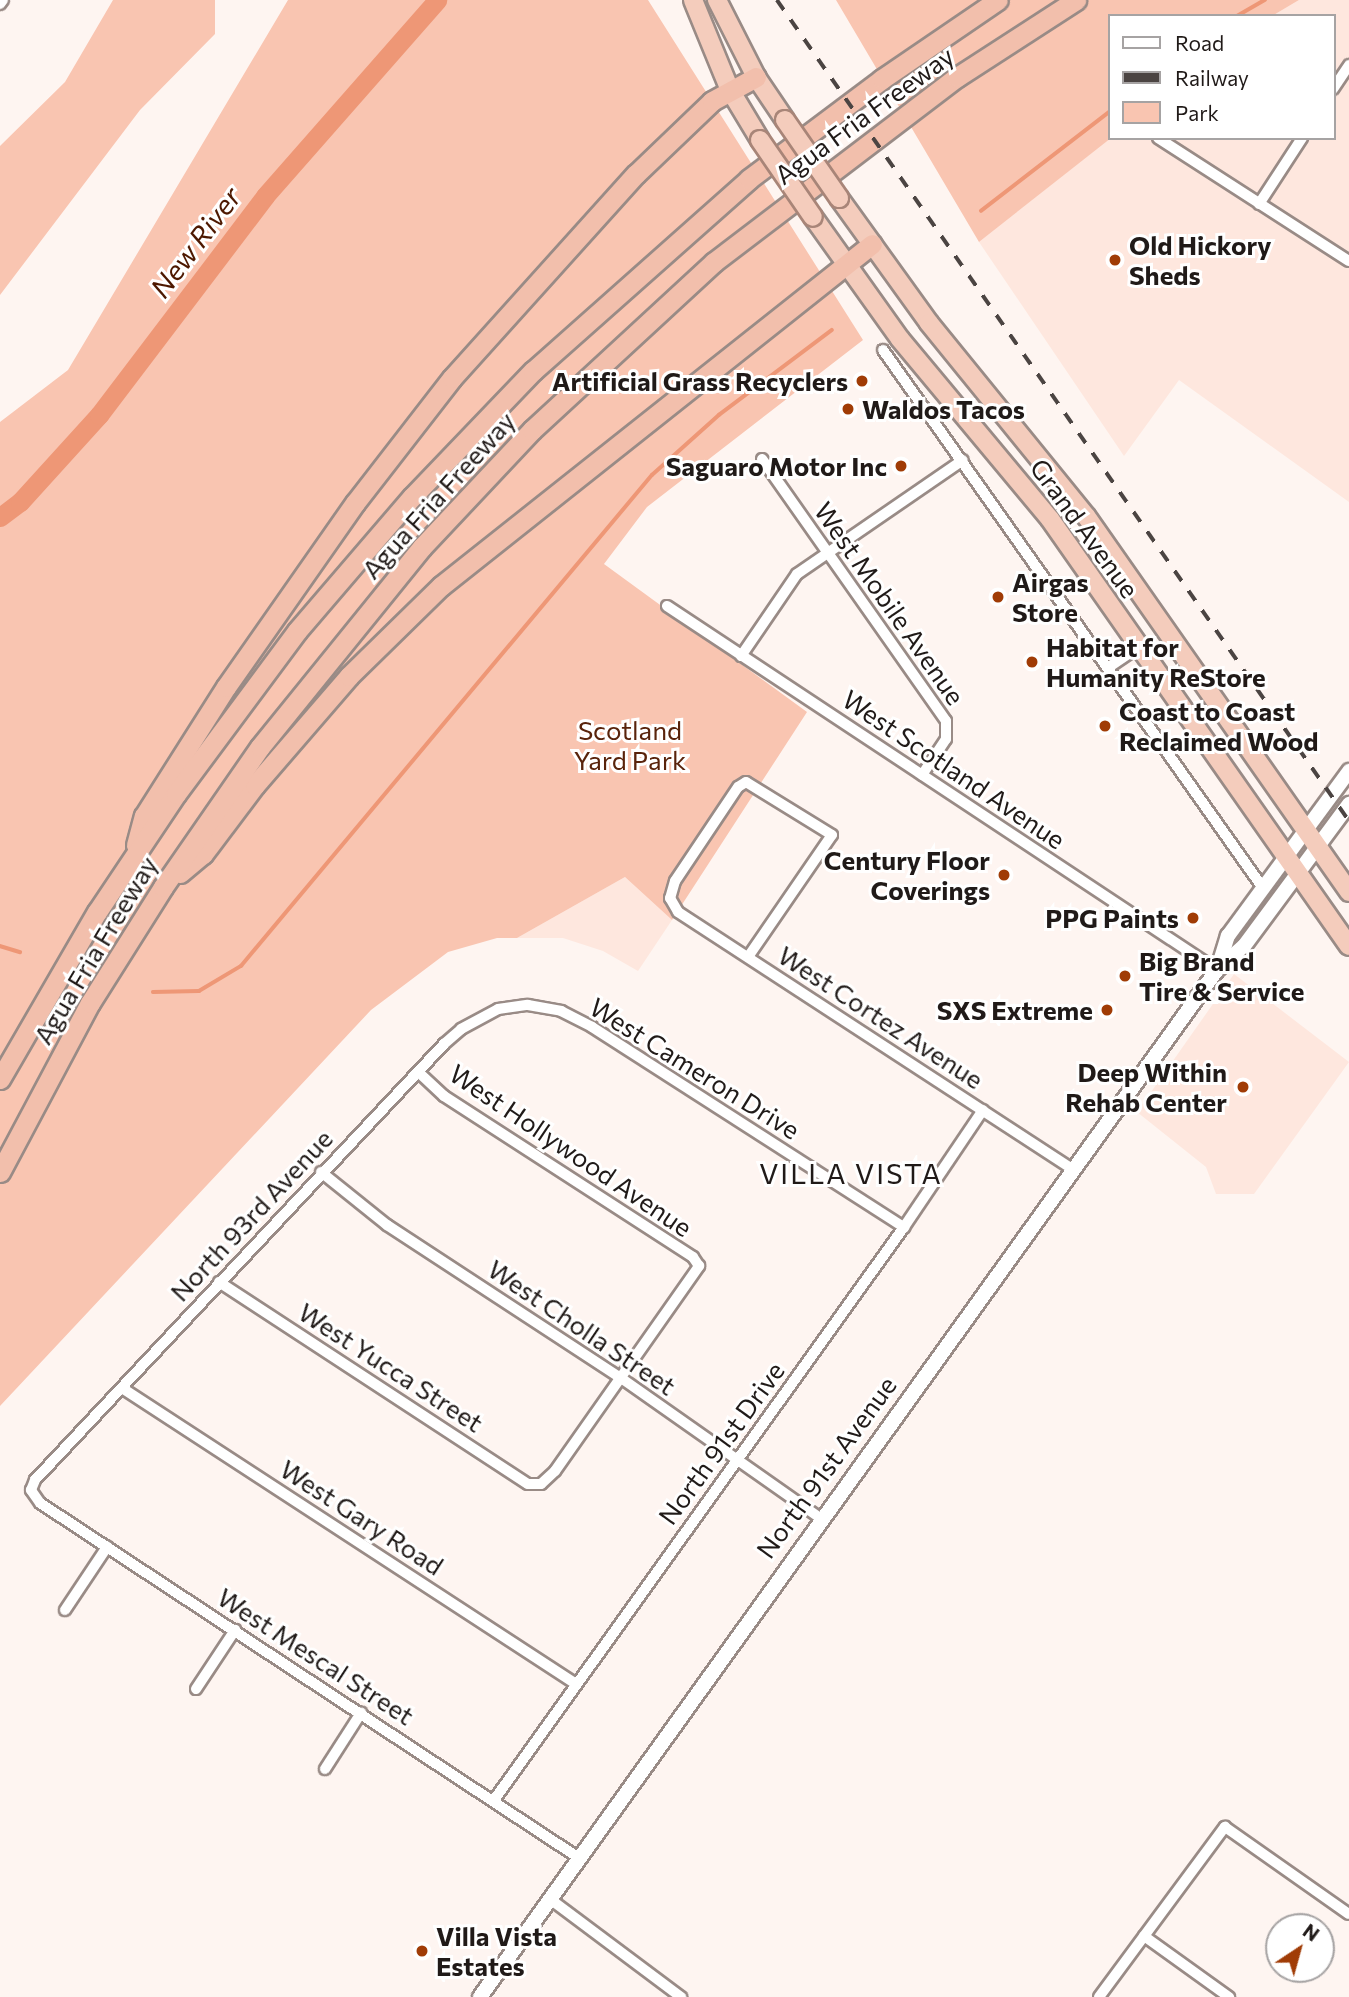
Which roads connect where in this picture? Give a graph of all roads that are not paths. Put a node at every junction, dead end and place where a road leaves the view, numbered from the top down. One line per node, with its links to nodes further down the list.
1 (693, 0): 8 (highway, Grand Avenue)
2 (718, 0): 6 (highway, Grand Avenue)
3 (998, 0): 29 (highway, Agua Fria Freeway)
4 (1076, 0): 31 (highway, Agua Fria Freeway)
5 (1349, 65): 7 (street)
6 (756, 77): 8 (highway); 12 (highway, Grand Avenue, bridge)
7 (1335, 86)
8 (730, 90): 14 (highway, Grand Avenue, bridge); 29 (highway)
9 (1161, 140): 11 (street)
10 (1300, 140): 11 (street)
11 (1259, 204): 13 (street)
12 (872, 244): 14 (highway); 26 (highway, Grand Avenue)
13 (1349, 261)
14 (847, 263): 20 (highway, Grand Avenue); 31 (highway)
15 (883, 350): 17 (street)
16 (762, 459): 18 (street, West Mobile Avenue)
17 (963, 460): 18 (street); 22 (street)
18 (827, 552): 21 (street); 24 (street, West Mobile Avenue)
19 (667, 606): 21 (street, West Scotland Avenue)
20 (1139, 647): 22 (street); 28 (highway, Grand Avenue)
21 (741, 656): 24 (street, West Scotland Avenue)
22 (1109, 667): 32 (street)
23 (1349, 771): 26 (main road, North 91st Avenue)
24 (922, 775): 36 (street, West Scotland Avenue)
25 (1349, 804): 27 (main road, North 91st Avenue)
26 (1306, 829): 27 (highway, Grand Avenue); 28 (main road, North 91st Avenue)
27 (1318, 846): 30 (main road, North 91st Avenue); 33 (highway, Grand Avenue)
28 (1287, 856): 30 (highway, Grand Avenue); 32 (main road, North 91st Avenue)
29 (130, 866): 39 (highway, Agua Fria Freeway)
30 (1298, 873): 34 (highway, Grand Avenue); 36 (main road, North 91st Avenue)
31 (163, 887): 42 (highway, Agua Fria Freeway)
32 (1263, 888): 36 (main road, North 91st Avenue)
33 (1349, 892)
34 (1349, 946)
35 (748, 957): 35 (street, West Cortez Avenue); 40 (street, West Cortez Avenue)
36 (1217, 970): 41 (main road, North 91st Avenue)
37 (528, 1005): 38 (street, North 93rd Avenue); 44 (street, West Cameron Drive)
38 (418, 1072): 43 (street, North 93rd Avenue); 46 (street, West Hollywood Avenue)
39 (0, 1079)
40 (983, 1110): 41 (street, West Cortez Avenue); 44 (street, North 91st Drive)
41 (1072, 1170): 50 (main road, North 91st Avenue)
42 (0, 1172)
43 (321, 1172): 45 (street, North 93rd Avenue); 46 (street, West Cholla Street)
44 (904, 1227): 48 (street, North 91st Drive)
45 (219, 1282): 46 (street, West Yucca Street); 47 (street, North 93rd Avenue)
46 (621, 1378): 48 (street, West Cholla Street)
47 (122, 1388): 49 (street, North 93rd Avenue); 54 (street, West Gary Road)
48 (736, 1460): 50 (street, West Cholla Street); 54 (street, North 91st Drive)
49 (31, 1490): 51 (street, West Mescal Street)
50 (820, 1518): 59 (main road, North 91st Avenue)
51 (107, 1547): 52 (street); 53 (street, West Mescal Street)
52 (65, 1610)
53 (235, 1630): 55 (street); 56 (street, West Mescal Street)
54 (576, 1684): 58 (street, North 91st Drive)
55 (196, 1689)
56 (361, 1713): 57 (street); 58 (street, West Mescal Street)
57 (325, 1769)
58 (494, 1800): 59 (street, West Mescal Street)
59 (579, 1858): 60 (main road, North 91st Avenue)
60 (550, 1899): 63 (main road, North 91st Avenue); 64 (street)
61 (1349, 1914): 62 (street)
62 (1144, 1936): 65 (street); 66 (street)
63 (480, 1997)
64 (681, 1997)
65 (1099, 1997)
66 (1229, 1997)

